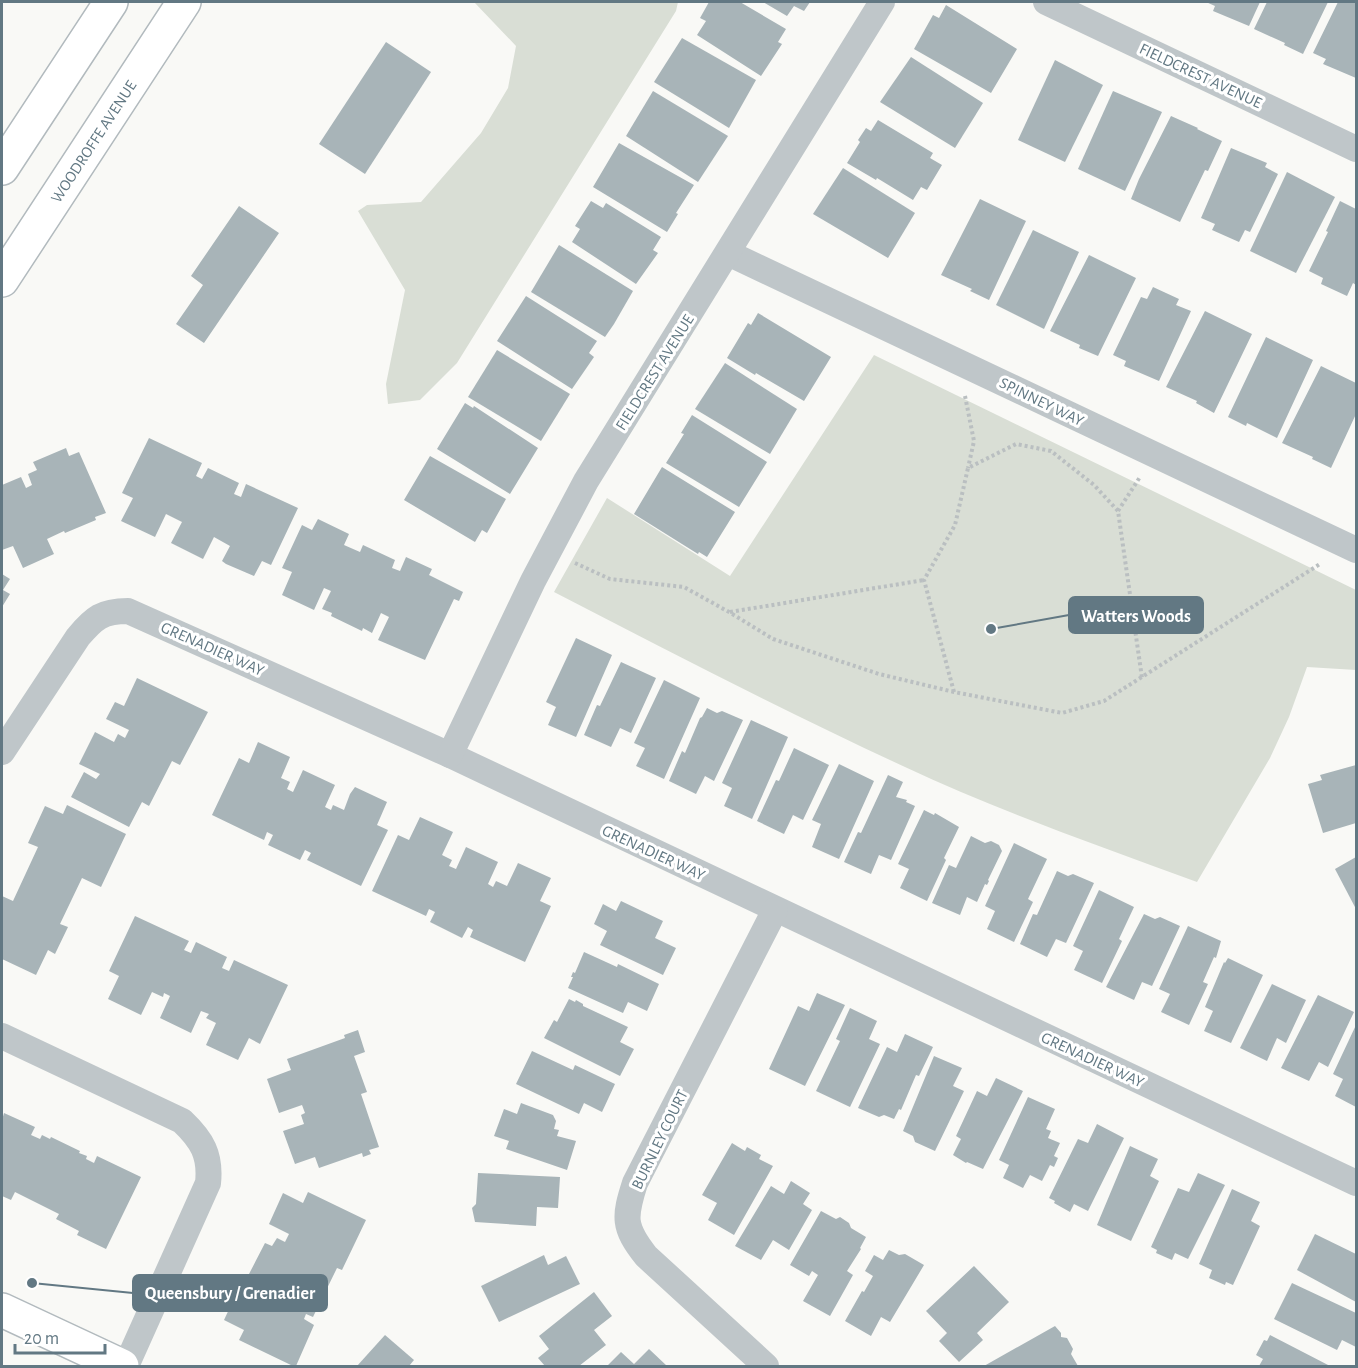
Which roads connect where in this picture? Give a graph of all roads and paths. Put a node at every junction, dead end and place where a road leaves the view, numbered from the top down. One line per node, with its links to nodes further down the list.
1 (111, 2): 6 (main road)
2 (184, 2): 8 (main road, WOODROFFE AVENUE)
3 (882, 2): 7 (street, FIELDCREST AVENUE)
4 (1046, 2): 5 (street, FIELDCREST AVENUE)
5 (1356, 149)
6 (2, 168)
7 (728, 253): 9 (street, SPINNEY WAY); 14 (street, FIELDCREST AVENUE)
8 (2, 280)
9 (975, 368): 10 (street, SPINNEY WAY); 11 (path)
10 (1151, 454): 12 (path); 13 (street, SPINNEY WAY)
11 (968, 468): 12 (path); 15 (path)
12 (1118, 511): 17 (path)
13 (1352, 548): 17 (path)
14 (551, 551): 16 (path); 20 (street, FIELDCREST AVENUE)
15 (924, 580): 16 (path); 18 (path)
16 (729, 612): 18 (path)
17 (1142, 678): 18 (path)
18 (954, 692)
19 (2, 752): 20 (street, GRENADIER WAY)
20 (450, 755): 21 (street, GRENADIER WAY)
21 (775, 910): 23 (street, GRENADIER WAY); 26 (street, BURNLEY COURT)
22 (2, 1036): 25 (street)
23 (1356, 1183)
24 (2, 1310): 25 (main road)
25 (124, 1366)
26 (766, 1366)

